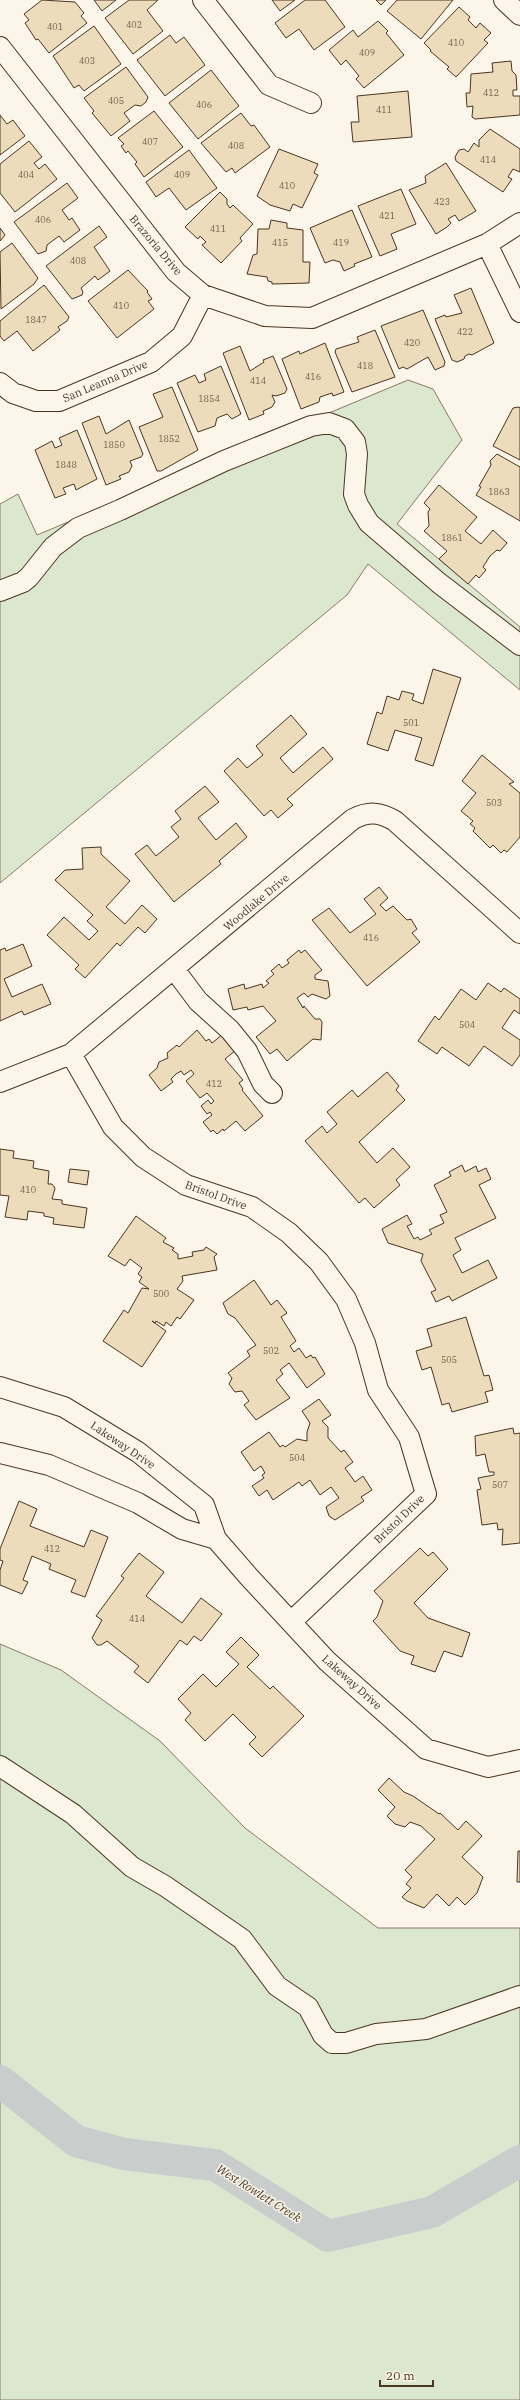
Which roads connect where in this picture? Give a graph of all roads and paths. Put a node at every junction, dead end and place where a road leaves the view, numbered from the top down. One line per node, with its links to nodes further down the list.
1 (203, 0): 5 (street)
2 (504, 0): 3 (street)
3 (520, 15)
4 (0, 47): 8 (street, Brazoria Drive)
5 (311, 103)
6 (520, 223): 7 (street, Brazoria Drive)
7 (487, 244): 8 (street, Brazoria Drive); 9 (street)
8 (203, 295): 10 (street, San Leanna Drive)
9 (520, 312)
10 (0, 383)
11 (0, 591): 12 (street)
12 (520, 645)
13 (511, 916): 14 (street, Woodlake Drive); 15 (street, Woodlake Drive)
14 (520, 933)
15 (174, 969): 16 (street, Woodlake Drive); 18 (street)
16 (72, 1054): 17 (street, Woodlake Drive); 22 (street, Bristol Drive)
17 (0, 1082)
18 (272, 1093)
19 (0, 1387): 21 (street, Lakeway Drive)
20 (0, 1453): 21 (street)
21 (216, 1539): 22 (street, Lakeway Drive)
22 (290, 1622): 23 (street, Lakeway Drive)
23 (520, 1760)
24 (0, 1766): 25 (street)
25 (520, 1996)

